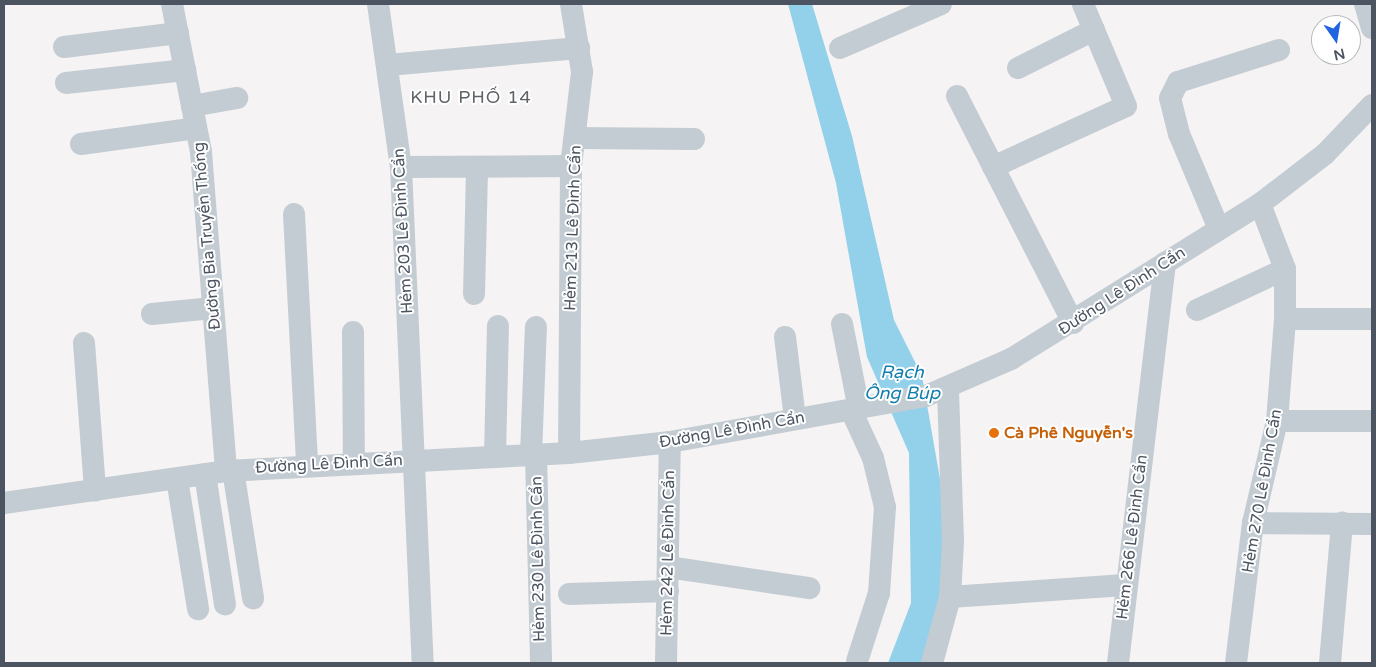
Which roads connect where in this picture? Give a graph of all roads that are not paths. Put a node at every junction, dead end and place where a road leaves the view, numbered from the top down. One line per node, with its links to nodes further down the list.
1 (172, 4): 9 (street, Đường Bia Truyền Thống)
2 (378, 4): 14 (street, Hẻm 203 Lê Đình Cẩn)
3 (571, 4): 11 (street, Hẻm 213 Lê Đình Cẩn)
4 (940, 4): 12 (street)
5 (1083, 4): 8 (street)
6 (1365, 4): 7 (street)
7 (1372, 28)
8 (1094, 30): 15 (street); 28 (street)
9 (178, 34): 10 (street); 16 (street, Đường Bia Truyền Thống)
10 (64, 46)
11 (579, 48): 14 (street); 23 (street, Hẻm 213 Lê Đình Cẩn)
12 (840, 48)
13 (1279, 50): 32 (street)
14 (388, 65): 29 (street, Hẻm 203 Lê Đình Cẩn)
15 (1018, 68)
16 (184, 70): 17 (street); 21 (street, Đường Bia Truyền Thống)
17 (66, 83)
18 (957, 96): 28 (street)
19 (237, 98): 21 (street)
20 (1372, 105): 30 (street, Đường Lê Đình Cẩn)
21 (192, 106): 22 (street, Đường Bia Truyền Thống)
22 (196, 128): 25 (street); 36 (street, Đường Bia Truyền Thống)
23 (575, 138): 24 (street); 26 (street, Hẻm 213 Lê Đình Cẩn)
24 (694, 139)
25 (81, 144)
26 (572, 166): 27 (street); 54 (street, Hẻm 213 Lê Đình Cẩn)
27 (476, 167): 29 (street); 35 (street)
28 (993, 167): 41 (street)
29 (400, 168): 57 (street, Hẻm 203 Lê Đình Cẩn)
30 (1260, 204): 32 (street, Đường Lê Đình Cẩn); 34 (street, Hẻm 270 Lê Đình Cẩn)
31 (294, 214): 59 (street)
32 (1219, 229): 33 (street, Đường Lê Đình Cẩn)
33 (1165, 262): 41 (street, Đường Lê Đình Cẩn); 68 (street, Hẻm 266 Lê Đình Cẩn)
34 (1286, 269): 37 (street); 39 (street, Hẻm 270 Lê Đình Cẩn)
35 (474, 294)
36 (213, 308): 38 (street); 60 (street, Đường Bia Truyền Thống)
37 (1196, 310)
38 (152, 314)
39 (1285, 319): 40 (street); 51 (street, Hẻm 270 Lê Đình Cẩn)
40 (1372, 319)
41 (1073, 323): 48 (street, Đường Lê Đình Cẩn)
42 (842, 324): 49 (street)
43 (498, 326): 56 (street)
44 (536, 327): 55 (street, Hẻm 230 Lê Đình Cẩn)
45 (353, 332): 58 (street)
46 (785, 337): 50 (street)
47 (84, 343): 62 (street)
48 (948, 389): 49 (street, Đường Lê Đình Cẩn); 72 (street)
49 (859, 409): 50 (street, Đường Lê Đình Cẩn); 76 (street)
50 (795, 418): 53 (street, Đường Lê Đình Cẩn)
51 (1277, 421): 52 (street); 64 (street, Hẻm 270 Lê Đình Cẩn)
52 (1372, 421)
53 (670, 442): 54 (street, Đường Lê Đình Cẩn); 67 (street, Hẻm 242 Lê Đình Cẩn)
54 (569, 453): 55 (street, Đường Lê Đình Cẩn)
55 (534, 455): 56 (street, Đường Lê Đình Cẩn); 78 (street, Hẻm 230 Lê Đình Cẩn)
56 (495, 457): 57 (street, Đường Lê Đình Cẩn)
57 (415, 460): 58 (street, Đường Lê Đình Cẩn); 77 (street, Hẻm 203 Lê Đình Cẩn)
58 (354, 461): 59 (street, Đường Lê Đình Cẩn)
59 (307, 465): 60 (street, Đường Lê Đình Cẩn)
60 (222, 472): 61 (street, Đường Lê Đình Cẩn); 73 (street); 74 (street)
61 (177, 479): 62 (street, Đường Lê Đình Cẩn); 75 (street)
62 (94, 491): 63 (street, Đường Lê Đình Cẩn)
63 (4, 503)
64 (1253, 523): 65 (street); 82 (street, Hẻm 270 Lê Đình Cẩn)
65 (1342, 523): 66 (street); 83 (street)
66 (1372, 524)
67 (668, 567): 69 (street); 70 (street, Hẻm 242 Lê Đình Cẩn)
68 (1125, 585): 72 (street); 81 (street, Hẻm 266 Lê Đình Cẩn)
69 (809, 588)
70 (668, 591): 71 (street); 79 (street, Hẻm 242 Lê Đình Cẩn)
71 (568, 594)
72 (950, 596): 80 (street)
73 (253, 598)
74 (225, 604)
75 (198, 609)
76 (857, 661)
77 (423, 663)
78 (541, 663)
79 (666, 663)
80 (932, 663)
81 (1118, 663)
82 (1236, 663)
83 (1330, 663)

